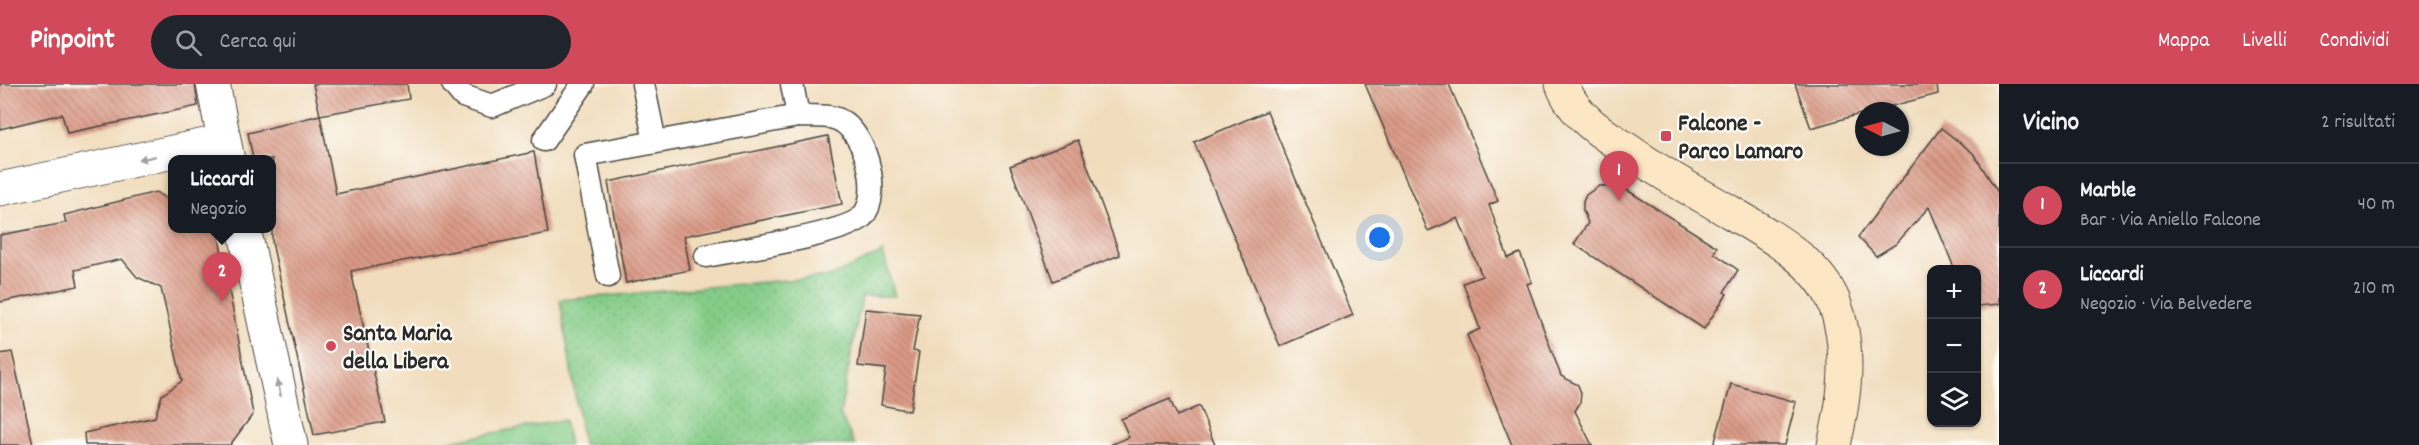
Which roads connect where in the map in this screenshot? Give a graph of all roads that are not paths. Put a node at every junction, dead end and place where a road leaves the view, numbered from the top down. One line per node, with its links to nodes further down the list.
1 (213, 84): 11 (street)
2 (453, 84): 3 (lane)
3 (545, 84)
4 (582, 84): 9 (lane)
5 (643, 84): 10 (lane)
6 (792, 84): 8 (lane)
7 (1562, 84): 19 (street)
8 (798, 116): 10 (lane); 16 (lane)
9 (544, 140)
10 (655, 142): 17 (lane)
11 (226, 150): 12 (street, one-way to 12)
12 (197, 155)
13 (168, 160): 14 (street, one-way to 14)
14 (0, 189)
15 (245, 233): 18 (street, one-way to 15)
16 (706, 256)
17 (608, 276)
18 (291, 445)
19 (1833, 445)

